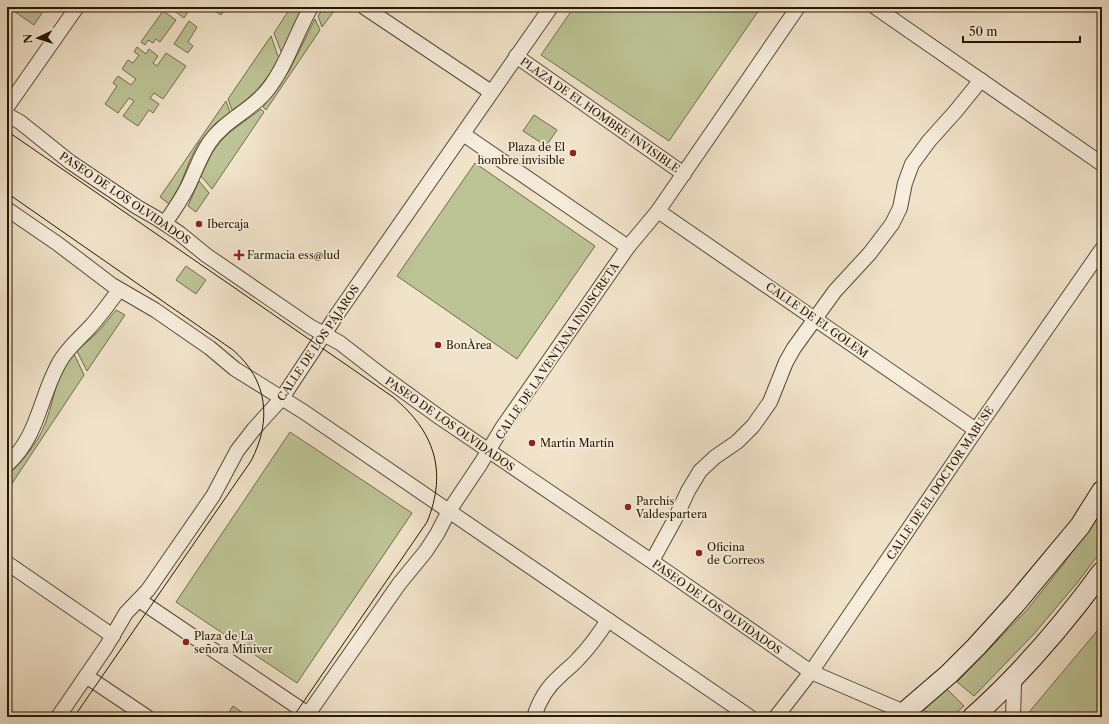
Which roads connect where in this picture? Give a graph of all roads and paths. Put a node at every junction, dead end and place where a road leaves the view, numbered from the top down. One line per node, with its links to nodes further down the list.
1 (77, 7): 10 (street)
2 (311, 7): 17 (street)
3 (364, 7): 9 (street)
4 (551, 7): 7 (street, CALLE DE LOS PÁJAROS)
5 (798, 7): 14 (street, CALLE DE LA VENTANA INDISCRETA)
6 (875, 7): 8 (street)
7 (516, 56): 9 (street, CALLE DE LOS PÁJAROS); 14 (street, PLAZA DE EL HOMBRE INVISIBLE)
8 (981, 80): 13 (street); 21 (street)
9 (491, 92): 12 (street, CALLE DE LOS PÁJAROS)
10 (7, 107)
11 (7, 115): 17 (street, PASEO DE LOS OLVIDADOS)
12 (463, 134): 18 (street); 22 (street, CALLE DE LOS PÁJAROS)
13 (1102, 164)
14 (684, 174): 16 (street, CALLE DE LA VENTANA INDISCRETA)
15 (7, 209): 20 (street)
16 (658, 211): 18 (street, CALLE DE LA VENTANA INDISCRETA); 21 (street, CALLE DE EL GOLEM)
17 (165, 223): 22 (street, PASEO DE LOS OLVIDADOS)
18 (628, 247): 25 (street, CALLE DE LA VENTANA INDISCRETA)
19 (1102, 249): 24 (street, CALLE DE EL DOCTOR MABUSE)
20 (119, 290): 23 (street); 26 (street)
21 (816, 319): 24 (street, CALLE DE EL GOLEM); 29 (street)
22 (324, 335): 23 (street, CALLE DE LOS PÁJAROS); 25 (street, PASEO DE LOS OLVIDADOS)
23 (282, 398): 28 (street); 32 (street, CALLE DE LOS PÁJAROS)
24 (976, 430): 35 (street, CALLE DE EL DOCTOR MABUSE)
25 (488, 452): 28 (street, CALLE DE LA VENTANA INDISCRETA); 29 (street, PASEO DE LOS OLVIDADOS)
26 (7, 465)
27 (1102, 491): 39 (main road)
28 (449, 511): 33 (street); 38 (street, CALLE DE LA VENTANA INDISCRETA)
29 (652, 561): 35 (street, PASEO DE LOS OLVIDADOS)
30 (7, 563): 34 (street)
31 (1102, 572): 36 (main road)
32 (139, 600): 34 (street, CALLE DE LOS PÁJAROS); 38 (street)
33 (608, 620): 42 (street); 43 (street)
34 (113, 636): 37 (street, CALLE DE LOS PÁJAROS)
35 (811, 672): 39 (street, PASEO DE LOS OLVIDADOS); 44 (street, CALLE DE EL DOCTOR MABUSE)
36 (1017, 674): 45 (main road); 46 (street)
37 (86, 676): 40 (street, CALLE DE LOS PÁJAROS); 41 (street)
38 (307, 715)
39 (907, 716)
40 (58, 717)
41 (148, 717)
42 (534, 717)
43 (750, 717)
44 (776, 717)
45 (973, 717)
46 (1013, 717)

